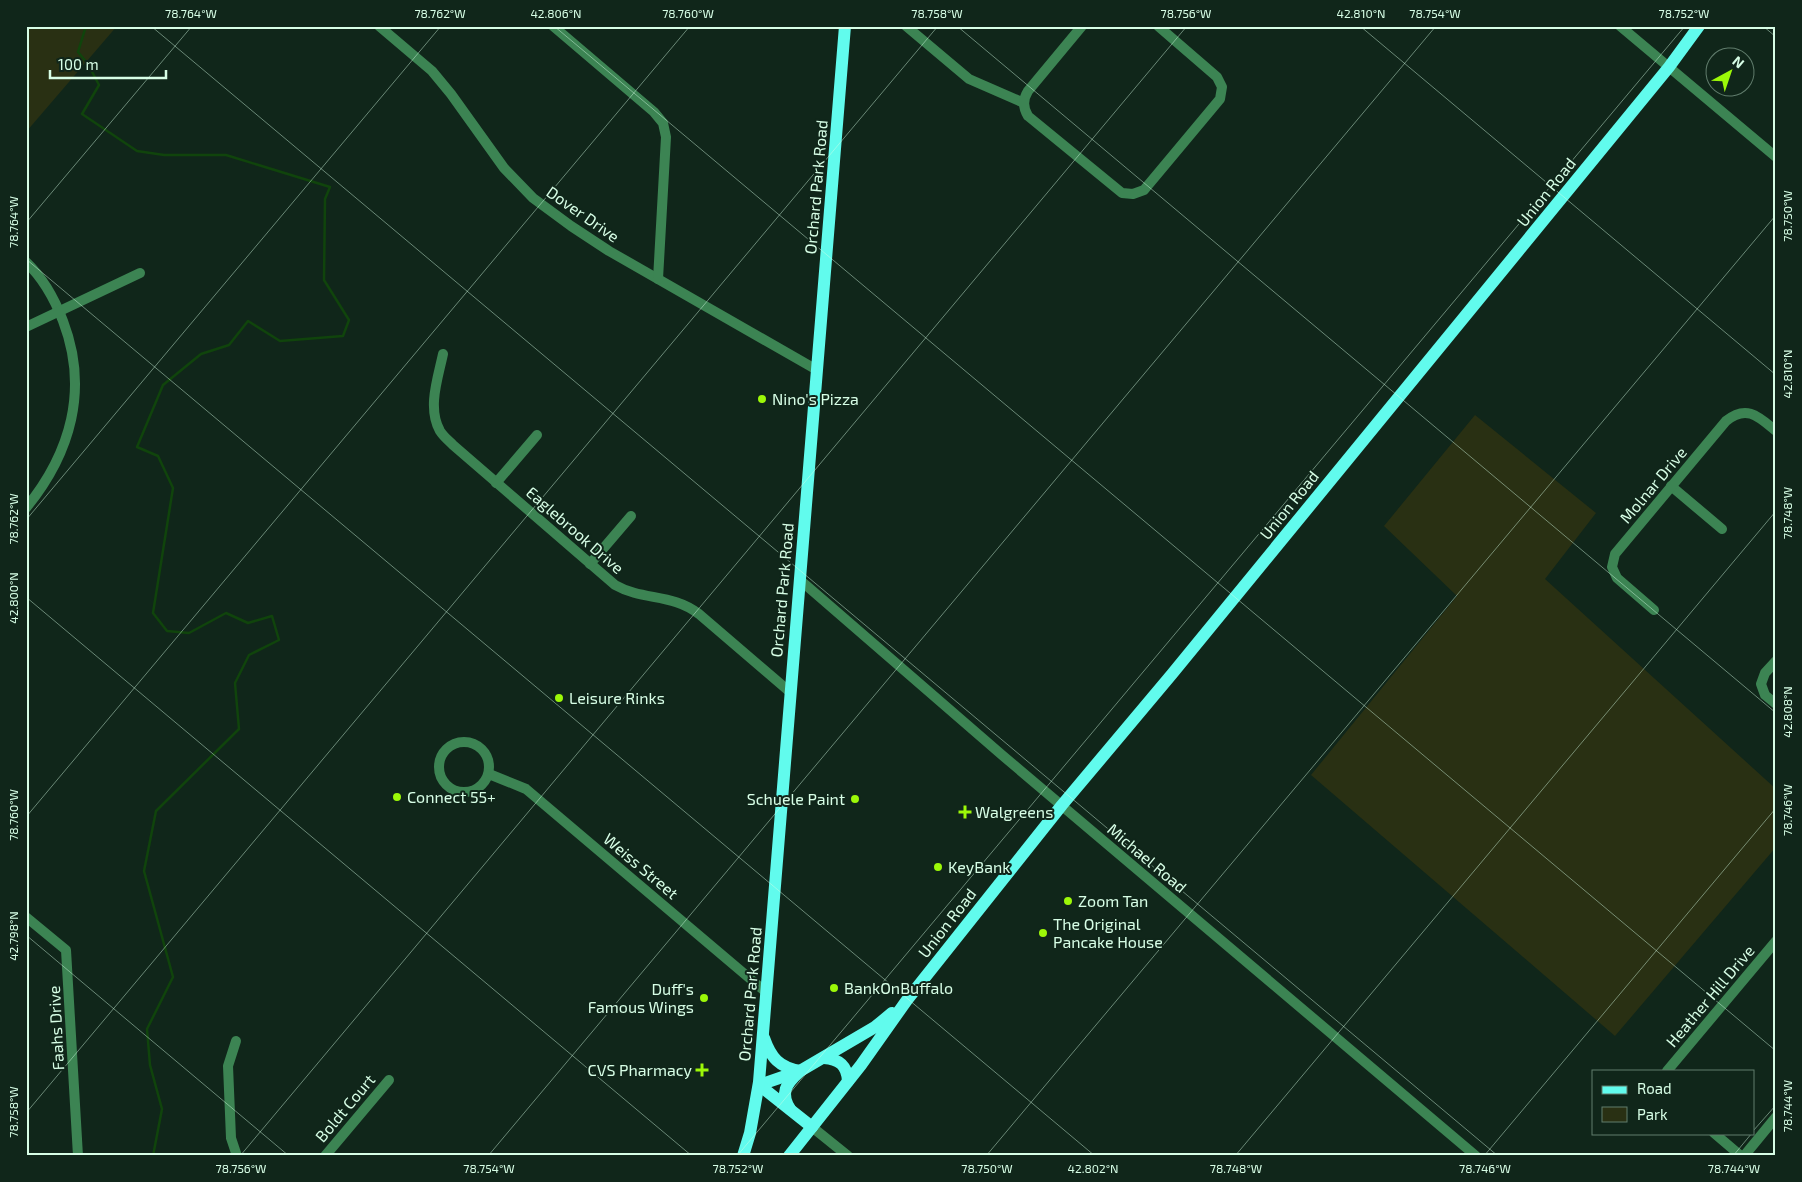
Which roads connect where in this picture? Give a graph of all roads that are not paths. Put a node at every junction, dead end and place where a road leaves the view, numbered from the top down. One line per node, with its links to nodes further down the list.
1 (379, 26): 14 (street, Dover Drive)
2 (553, 26): 14 (street)
3 (845, 26): 18 (main road, Orchard Park Road)
4 (906, 26): 10 (street)
5 (1082, 26): 10 (street)
6 (1158, 26): 10 (street)
7 (1620, 26): 9 (street)
8 (1699, 26): 9 (main road, Union Road)
9 (1669, 67): 11 (street); 33 (main road, Union Road)
10 (1024, 103)
11 (1776, 157)
12 (26, 262): 15 (street)
13 (140, 273): 15 (street)
14 (658, 280): 18 (street, Dover Drive)
15 (59, 310): 16 (street); 23 (street)
16 (26, 327)
17 (443, 354): 21 (street, Eaglebrook Drive)
18 (817, 370): 27 (main road, Orchard Park Road)
19 (1776, 431): 22 (street, Molnar Drive)
20 (537, 435): 21 (street)
21 (496, 483): 26 (street, Eaglebrook Drive)
22 (1671, 486): 25 (street); 28 (street, Molnar Drive)
23 (26, 508)
24 (631, 516): 26 (street)
25 (1722, 529)
26 (590, 564): 30 (street, Eaglebrook Drive)
27 (800, 580): 30 (main road, Orchard Park Road); 33 (street, Michael Road)
28 (1654, 610)
29 (1776, 661): 31 (street)
30 (790, 692): 36 (main road, Orchard Park Road)
31 (1776, 704)
32 (489, 774): 32 (street); 36 (street, Weiss Street)
33 (1062, 806): 37 (main road, Union Road); 56 (street, Michael Road)
34 (26, 916): 50 (street, Faahs Drive)
35 (1776, 941): 41 (street, Heather Hill Drive)
36 (767, 993): 38 (main road, Orchard Park Road)
37 (904, 1004): 40 (main road, Union Road); 44 (main road, Union Road)
38 (763, 1036): 42 (main road); 45 (main road, Orchard Park Road)
39 (236, 1041): 51 (street)
40 (824, 1058): 42 (main road, Union Road); 44 (main road)
41 (1668, 1070)
42 (800, 1071): 45 (main road, Union Road); 46 (main road)
43 (389, 1080): 52 (street, Boldt Court)
44 (848, 1081): 48 (main road, Union Road)
45 (759, 1085): 46 (main road); 53 (main road, Orchard Park Road)
46 (793, 1113): 48 (main road)
47 (1776, 1118): 57 (street)
48 (812, 1126): 54 (main road, Union Road); 55 (street)
49 (1715, 1134): 57 (street)
50 (78, 1156)
51 (237, 1156)
52 (325, 1156)
53 (743, 1156)
54 (789, 1156)
55 (848, 1156)
56 (1476, 1156)
57 (1742, 1156)

